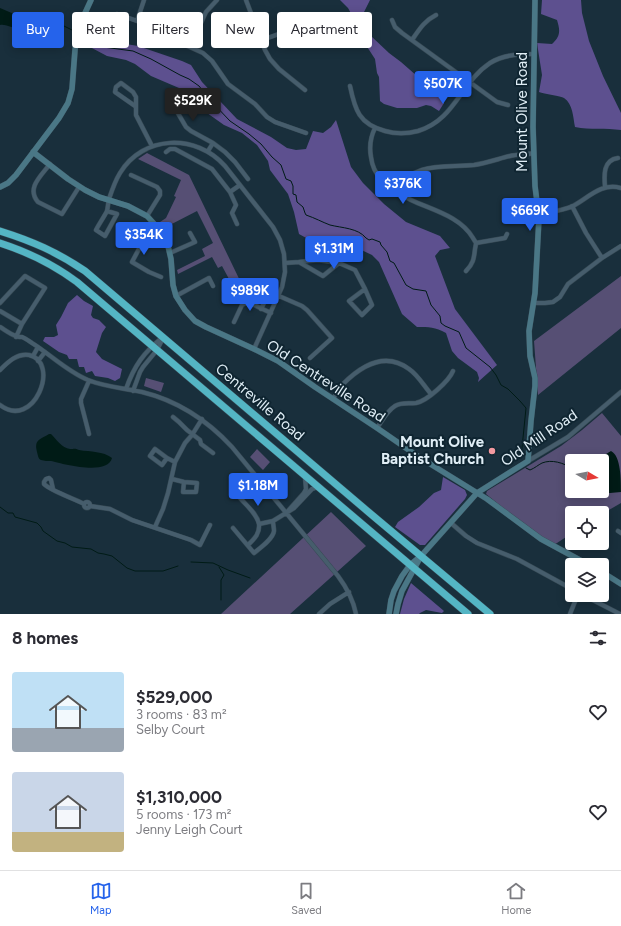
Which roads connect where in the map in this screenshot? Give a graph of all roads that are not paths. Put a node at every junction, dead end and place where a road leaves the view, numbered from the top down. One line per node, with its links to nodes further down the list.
1 (91, 0): 28 (street)
2 (144, 0): 6 (street)
3 (217, 0): 10 (street)
4 (246, 0): 7 (street)
5 (535, 0): 16 (street, Mount Olive Road)
6 (140, 12)
7 (251, 12)
8 (436, 15): 13 (street)
9 (129, 18): 12 (street)
10 (203, 19)
11 (392, 20): 13 (street)
12 (137, 21)
13 (412, 40): 17 (street)
14 (192, 48): 24 (street)
15 (265, 48): 19 (street)
16 (534, 54): 17 (street); 30 (street, Mount Olive Road)
17 (470, 82): 21 (street); 23 (street)
18 (350, 86): 23 (street)
19 (304, 90)
20 (172, 103): 25 (street)
21 (508, 105)
22 (135, 106): 22 (street); 26 (street)
23 (375, 128): 40 (street)
24 (306, 133)
25 (213, 143): 27 (street); 34 (street)
26 (152, 146): 27 (street); 42 (street)
27 (208, 151): 35 (street)
28 (33, 152): 32 (street, Old Centreville Road); 36 (street)
29 (166, 152): 41 (street)
30 (534, 153): 40 (street); 45 (street, Mount Olive Road)
31 (618, 158): 38 (street)
32 (50, 164): 37 (street, Old Centreville Road); 37 (street)
33 (131, 175): 46 (street)
34 (248, 179)
35 (240, 185): 41 (street); 58 (street)
36 (0, 186)
37 (79, 187): 42 (street, Old Centreville Road)
38 (605, 187): 39 (street); 43 (street)
39 (621, 188)
40 (395, 191): 53 (street)
41 (230, 192): 47 (street)
42 (109, 200): 44 (street); 46 (street, Old Centreville Road)
43 (572, 206): 45 (street); 56 (street)
44 (107, 211): 44 (street)
45 (539, 214): 68 (street, Mount Olive Road)
46 (147, 216): 49 (street, Old Centreville Road)
47 (237, 224)
48 (1, 231): 76 (highway, Centreville Road)
49 (160, 232): 55 (street, Old Centreville Road); 61 (street)
50 (190, 232): 55 (street)
51 (507, 234): 53 (street)
52 (0, 243): 78 (highway, Centreville Road)
53 (476, 243): 60 (street)
54 (621, 246): 56 (street)
55 (170, 253): 65 (street, Old Centreville Road)
56 (602, 258): 68 (street)
57 (299, 262): 58 (street); 59 (street); 59 (street)
58 (285, 263): 66 (street)
59 (339, 263): 63 (street)
60 (466, 271)
61 (161, 277)
62 (212, 286): 65 (street)
63 (365, 289): 63 (street)
64 (268, 295): 69 (street)
65 (176, 296): 79 (street, Old Centreville Road)
66 (278, 296): 71 (street); 82 (street)
67 (0, 303): 73 (street)
68 (534, 303): 100 (street, Mount Olive Road)
69 (261, 309): 71 (street); 72 (street)
70 (0, 310): 73 (street)
71 (271, 313): 79 (street)
72 (234, 322)
73 (22, 324): 75 (street)
74 (0, 327): 75 (street)
75 (16, 337): 77 (street)
76 (163, 337): 78 (street); 117 (highway, Centreville Road)
77 (38, 347): 80 (street); 81 (street)
78 (155, 348): 87 (street); 88 (street); 102 (highway, Centreville Road)
79 (254, 349): 91 (street, Old Centreville Road)
80 (45, 352): 83 (street); 86 (street)
81 (33, 356): 83 (street); 84 (street)
82 (310, 358)
83 (38, 361): 92 (street)
84 (0, 370)
85 (453, 371): 90 (street)
86 (89, 381): 87 (street); 96 (street)
87 (126, 389): 88 (street)
88 (133, 391): 94 (street)
89 (621, 392): 100 (street, Old Mill Road)
90 (431, 394): 91 (street); 95 (street)
91 (333, 399): 95 (street, Old Centreville Road)
92 (0, 405)
93 (173, 417): 97 (street)
94 (202, 419): 97 (street); 109 (street)
95 (377, 428): 107 (street, Old Centreville Road)
96 (89, 434)
97 (192, 435): 98 (street); 101 (street)
98 (213, 453)
99 (167, 458): 101 (street)
100 (528, 461): 107 (street, Old Mill Road)
101 (175, 462): 103 (street)
102 (305, 476): 105 (highway, Centreville Road); 109 (street)
103 (172, 479): 104 (street); 114 (street)
104 (184, 482)
105 (318, 487): 109 (street); 119 (highway, Centreville Road)
106 (53, 490): 114 (street)
107 (477, 493): 111 (street, Old Mill Road); 118 (street, Old Centreville Road)
108 (241, 499): 108 (street); 112 (street)
109 (287, 513): 110 (street); 123 (street)
110 (273, 521): 112 (street); 116 (street)
111 (451, 523): 117 (street, Old Mill Road); 122 (street)
112 (259, 524): 116 (street)
113 (210, 525): 114 (street)
114 (155, 527)
115 (233, 528): 116 (street)
116 (248, 545)
117 (421, 556): 119 (street, Old Mill Road); 131 (highway, Centreville Road)
118 (576, 558)
119 (412, 567): 128 (street); 129 (street); 130 (highway, Centreville Road)
120 (609, 576): 121 (street)
121 (621, 584)
122 (565, 585)
123 (349, 592): 126 (street); 127 (street)
124 (575, 602): 132 (street)
125 (597, 602): 133 (street)
126 (319, 614)
127 (356, 614)
128 (389, 614)
129 (396, 614)
130 (468, 614)
131 (490, 614)
132 (570, 614)
133 (620, 614)

